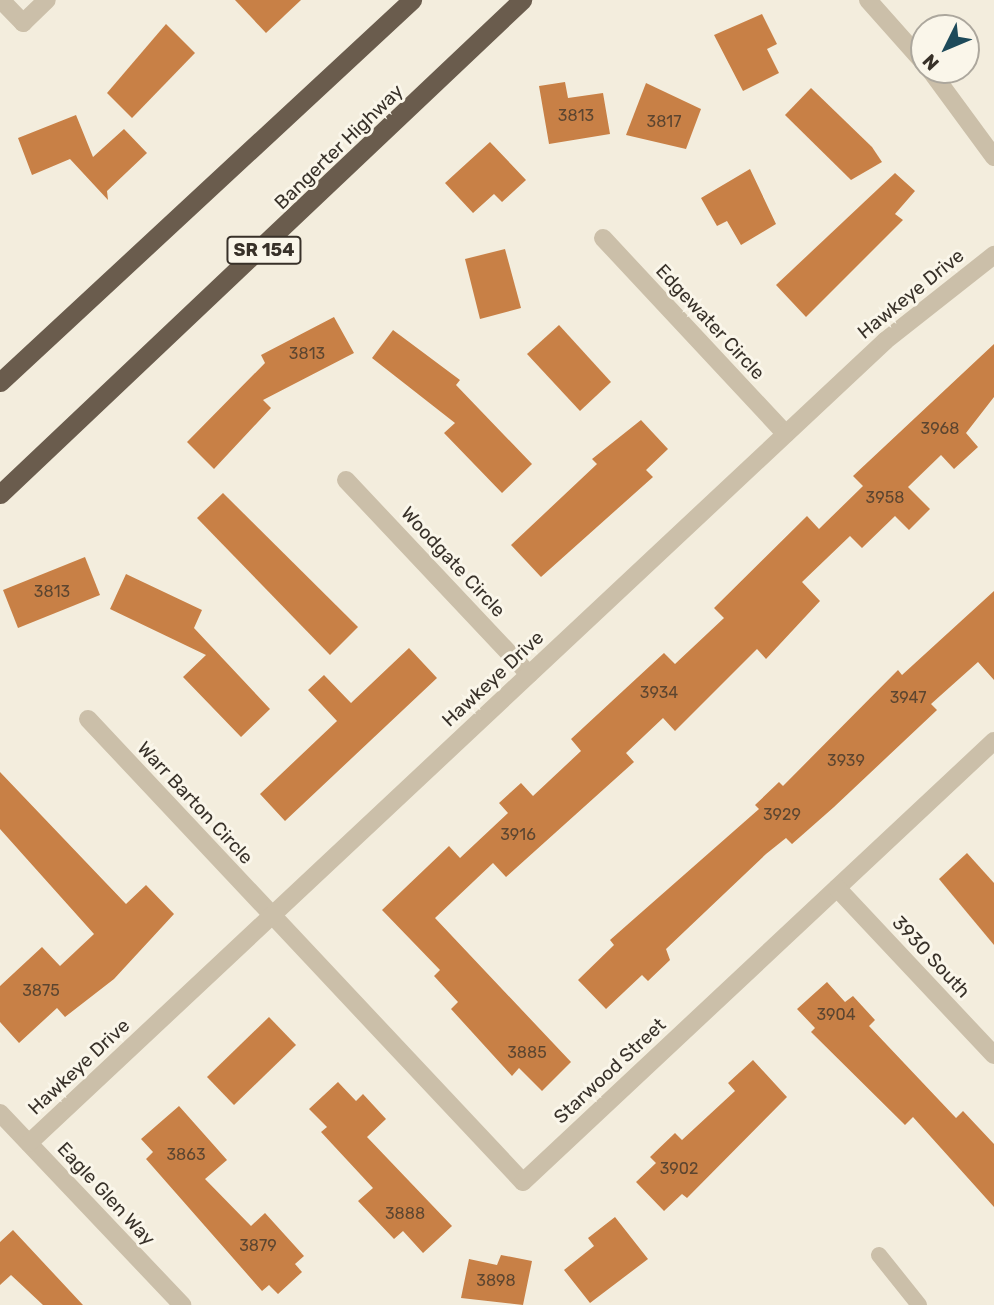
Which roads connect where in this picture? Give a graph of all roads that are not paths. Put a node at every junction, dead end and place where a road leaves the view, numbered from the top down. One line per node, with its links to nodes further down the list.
1 (1, 0): 2 (street)
2 (47, 0)
3 (412, 0): 11 (highway)
4 (522, 0): 14 (highway, Bangerter Highway / SR 154)
5 (868, 0): 6 (street)
6 (910, 47)
7 (940, 84): 8 (street)
8 (994, 157)
9 (603, 237): 12 (street, Edgewater Circle)
10 (994, 255): 12 (street, Hawkeye Drive)
11 (0, 382)
12 (786, 435): 15 (street, Hawkeye Drive)
13 (346, 480): 15 (street, Woodgate Circle)
14 (0, 494)
15 (529, 674): 19 (street, Hawkeye Drive)
16 (88, 719): 19 (street, Warr Barton Circle)
17 (994, 741): 18 (street, Starwood Street)
18 (837, 888): 19 (street, Starwood Street); 20 (street, 3930 South)
19 (271, 915): 22 (street, Hawkeye Drive)
20 (994, 1055)
21 (0, 1113): 22 (street, Eagle Glen Way)
22 (29, 1143): 24 (street, Eagle Glen Way)
23 (879, 1255): 25 (lane)
24 (182, 1305)
25 (919, 1305)

